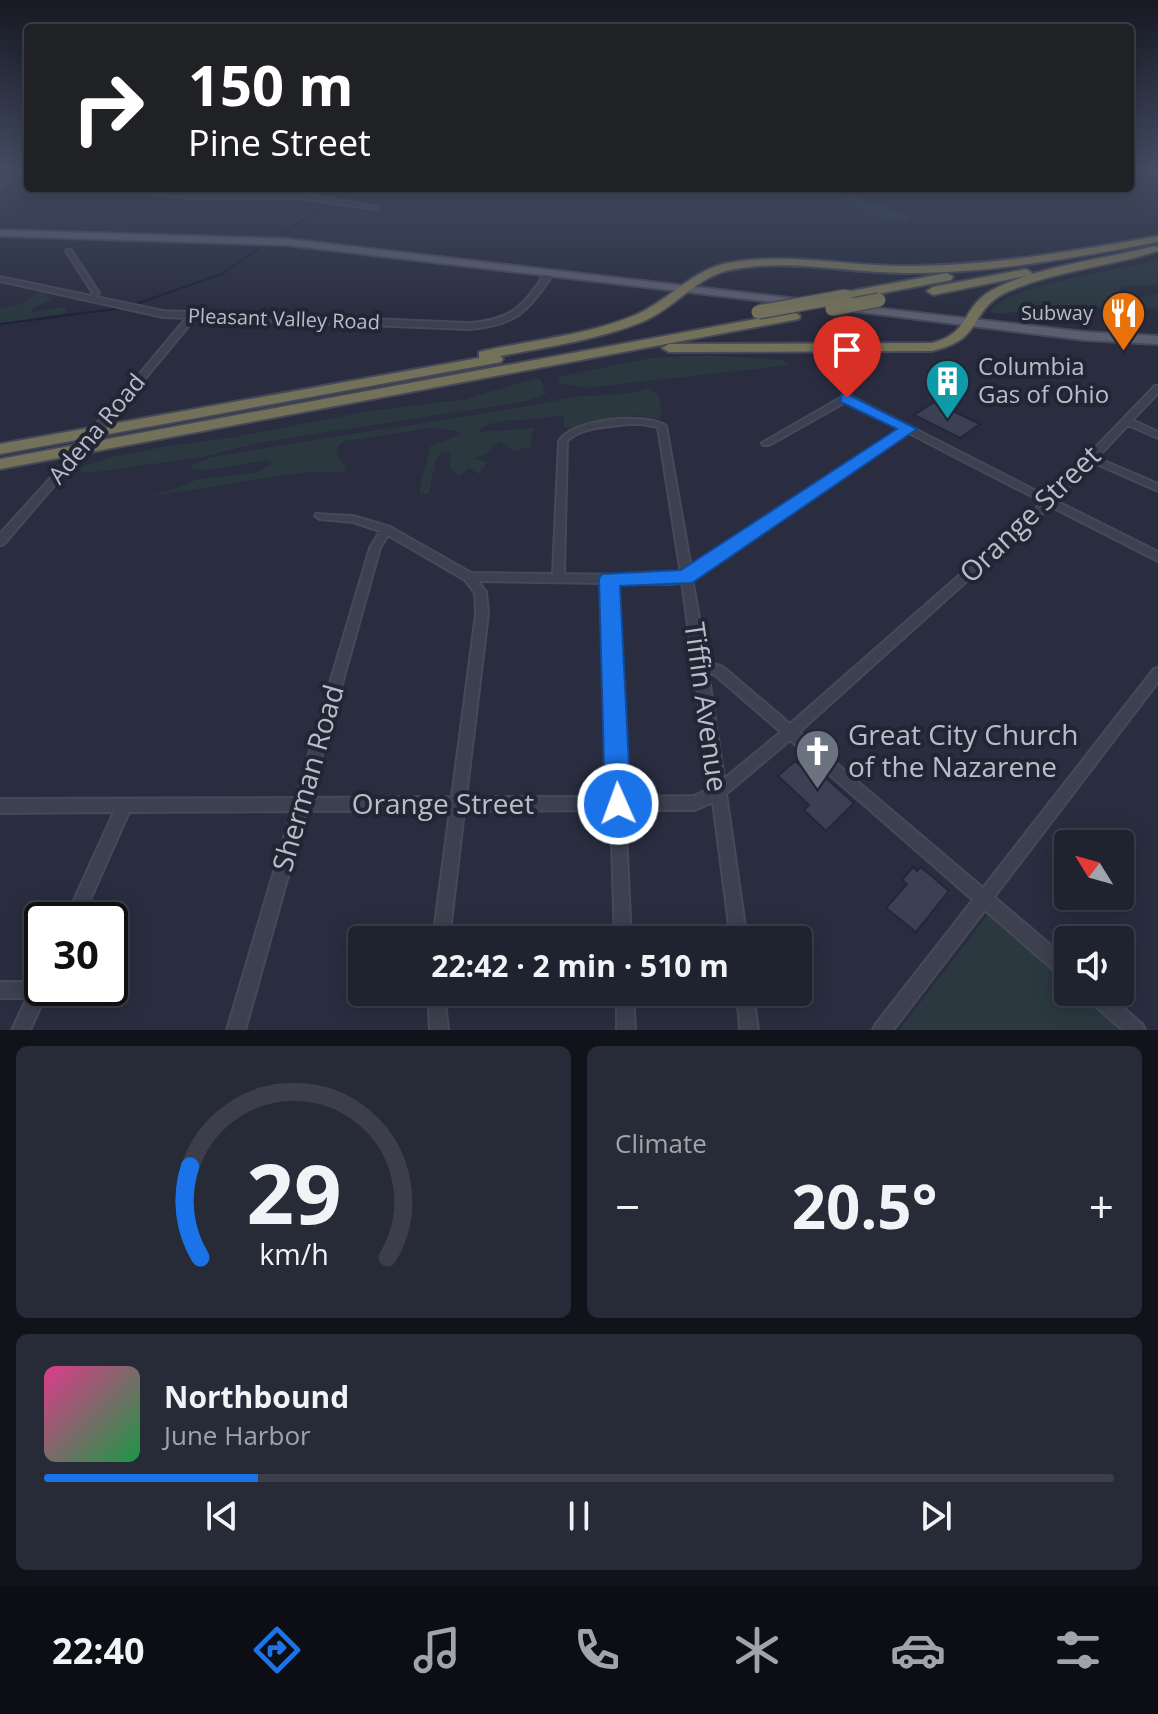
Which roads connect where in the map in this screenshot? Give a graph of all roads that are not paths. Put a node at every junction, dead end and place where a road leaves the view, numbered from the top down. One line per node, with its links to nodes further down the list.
1 (0, 233): 6 (main road)
2 (1157, 245): 4 (highway); 5 (highway)
3 (69, 251): 9 (street)
4 (1127, 256): 11 (highway); 13 (highway, bridge)
5 (1042, 259): 8 (highway); 14 (highway, bridge)
6 (550, 273): 8 (main road); 10 (street, Pleasant Valley Road)
7 (0, 279): 9 (street, Pleasant Valley Road)
8 (683, 288): 11 (main road); 14 (highway)
9 (91, 299): 10 (street, Pleasant Valley Road)
10 (192, 317): 27 (street, Adena Road, bridge)
11 (971, 322): 12 (main road); 13 (highway)
12 (1158, 340)
13 (582, 355): 22 (highway)
14 (400, 376): 20 (highway)
15 (1158, 388): 16 (street, Orange Street)
16 (1126, 421): 18 (street); 21 (street, Orange Street)
17 (909, 429): 19 (street); 24 (street); 30 (street)
18 (1158, 435)
19 (766, 443)
20 (0, 449)
21 (1090, 458): 23 (street); 24 (street, Orange Street)
22 (0, 464)
23 (1158, 488)
24 (1050, 501): 28 (street); 35 (street, Orange Street)
25 (320, 516): 26 (street)
26 (386, 529): 29 (street); 38 (street, Sherman Road)
27 (0, 541)
28 (1158, 557)
29 (469, 577): 31 (street); 37 (street)
30 (685, 577): 31 (street, Tiffin Avenue); 32 (street); 33 (street, Tiffin Avenue)
31 (558, 579): 32 (street)
32 (609, 579): 39 (street)
33 (701, 665): 35 (street); 36 (street, Tiffin Avenue)
34 (1158, 673): 42 (street)
35 (790, 732): 36 (street, Orange Street); 42 (street)
36 (718, 792): 39 (street, Orange Street); 46 (street, Tiffin Avenue)
37 (459, 803): 38 (street, Orange Street); 39 (street, Orange Street); 44 (street)
38 (300, 804): 40 (street, Orange Street); 56 (street, Sherman Road)
39 (618, 804): 45 (street)
40 (125, 805): 41 (street, Orange Street); 43 (street)
41 (0, 806)
42 (984, 899): 47 (street); 60 (street)
43 (81, 902)
44 (443, 926)
45 (622, 926)
46 (737, 926)
47 (1054, 959)
48 (24, 989): 49 (street)
49 (0, 990)
50 (32, 1006): 55 (street)
51 (437, 1006): 57 (street)
52 (625, 1006): 58 (street)
53 (746, 1006): 59 (street)
54 (1108, 1006): 61 (street)
55 (21, 1030)
56 (236, 1030)
57 (439, 1030)
58 (626, 1030)
59 (749, 1030)
60 (882, 1030)
61 (1136, 1030)

